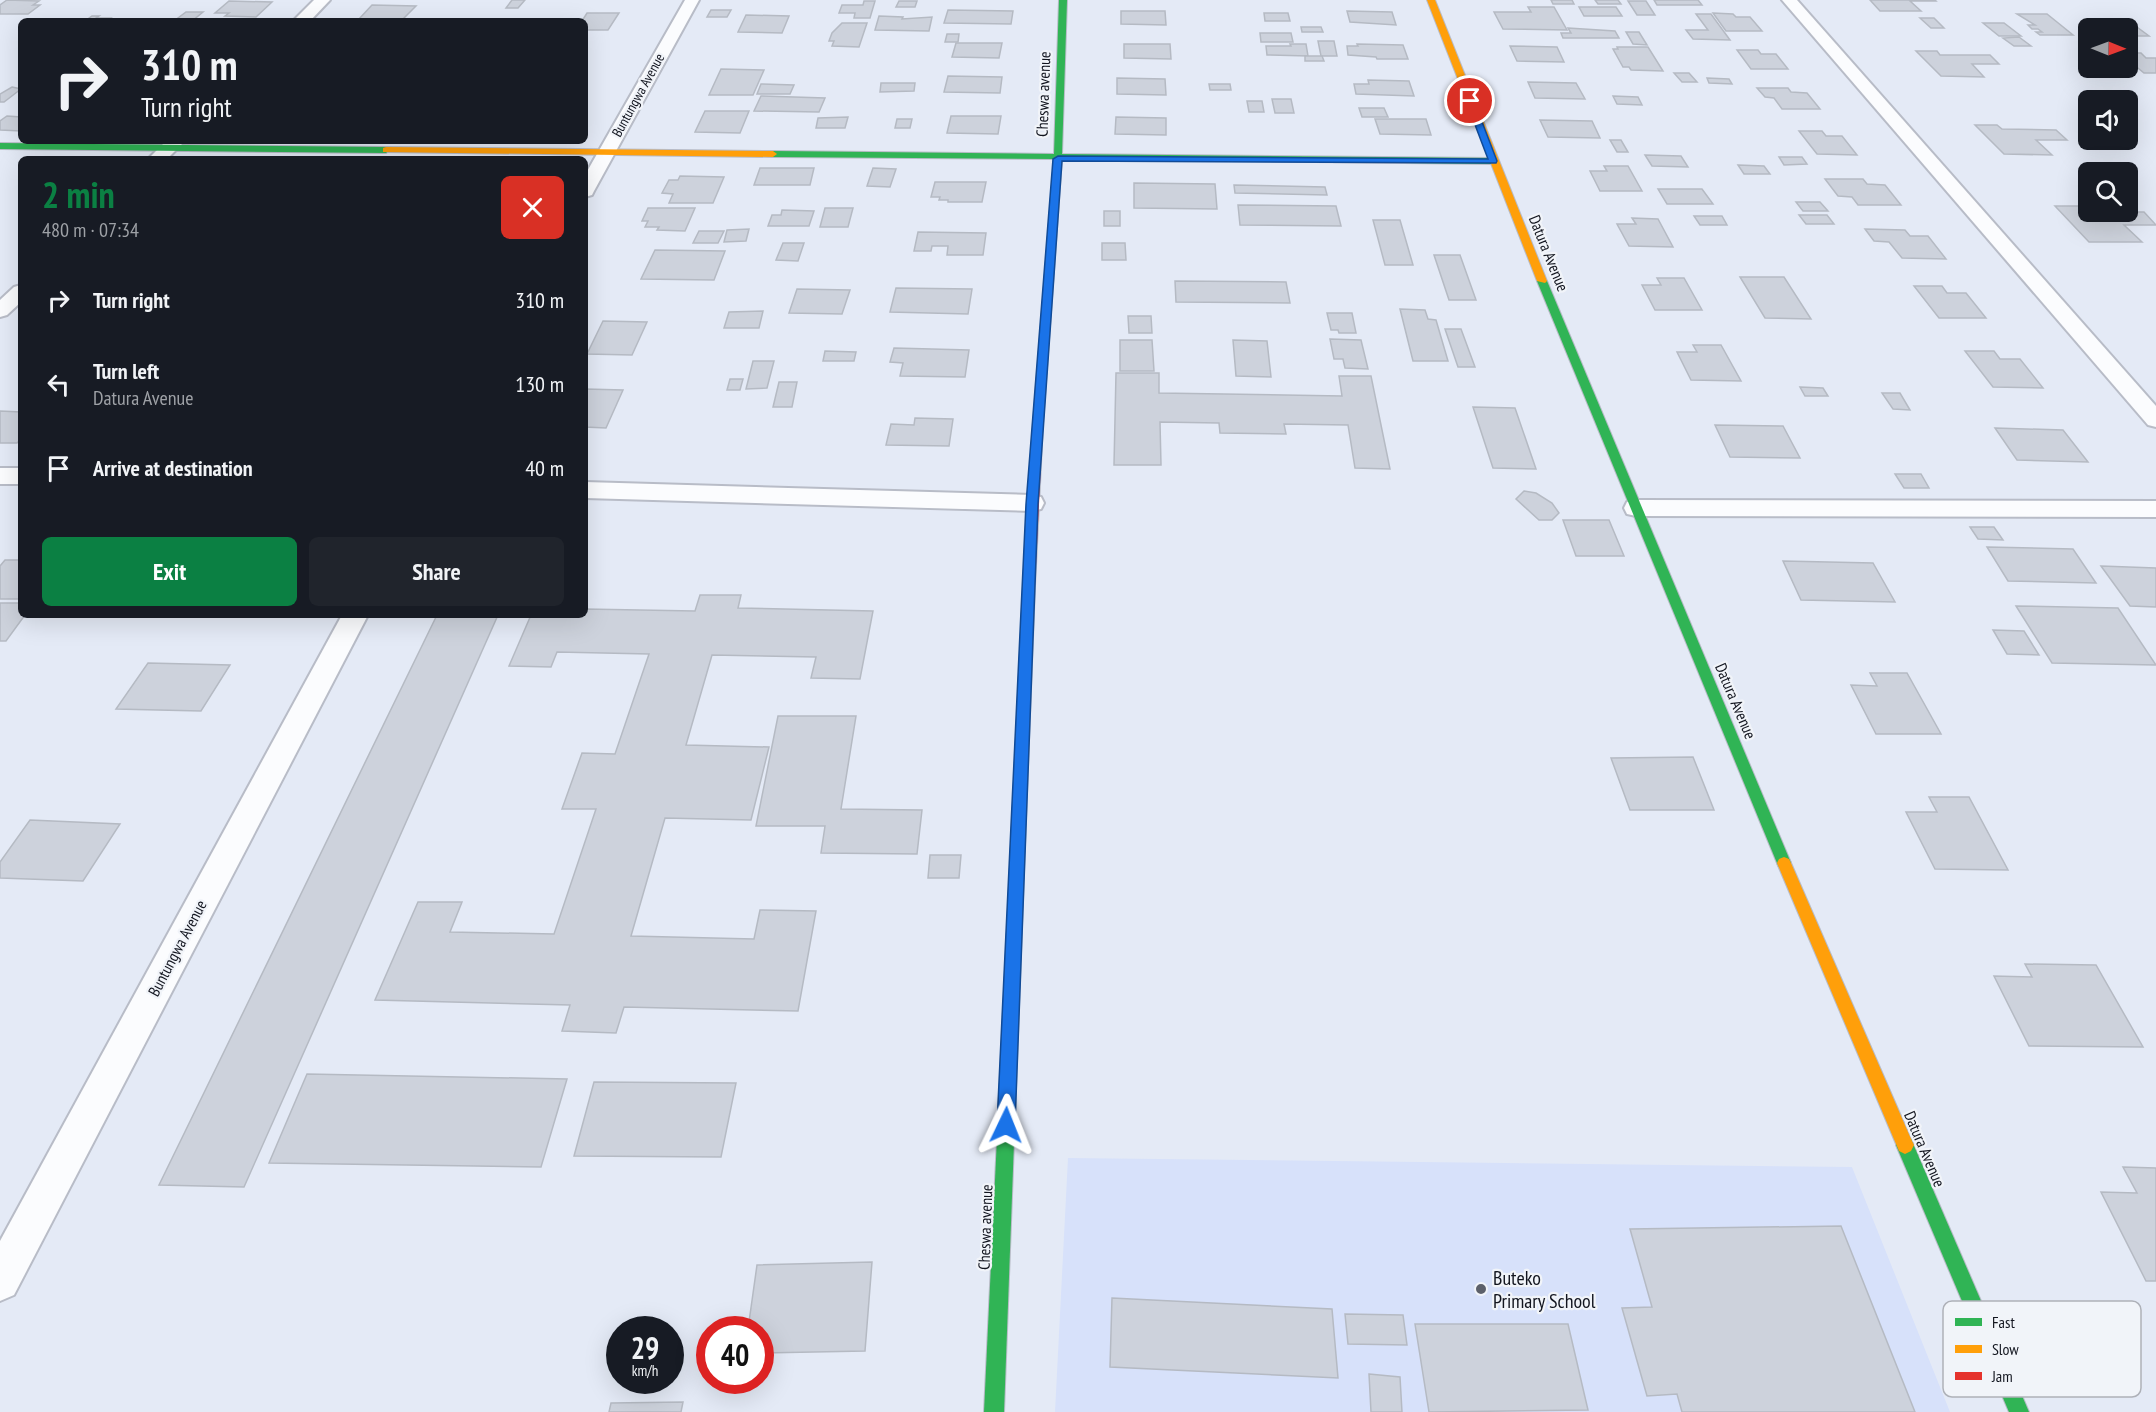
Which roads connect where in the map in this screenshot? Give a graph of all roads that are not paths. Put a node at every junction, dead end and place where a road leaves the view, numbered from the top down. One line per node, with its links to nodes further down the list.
1 (323, 0): 6 (street)
2 (692, 0): 9 (street, Buntungwa Avenue)
3 (1063, 0): 10 (street, Cheswa avenue)
4 (1431, 0): 11 (street, Datura Avenue)
5 (1789, 0): 15 (street)
6 (304, 18)
7 (0, 146): 8 (street)
8 (167, 150): 9 (street)
9 (605, 154): 10 (street); 12 (street, Buntungwa Avenue)
10 (1058, 159): 11 (street); 19 (street, Cheswa avenue)
11 (1493, 161): 20 (street, Datura Avenue)
12 (588, 185)
13 (18, 294): 14 (street)
14 (0, 311)
15 (2156, 420)
16 (0, 476): 17 (street)
17 (18, 476)
18 (588, 490): 19 (street)
19 (1032, 504): 26 (street, Cheswa avenue)
20 (1636, 508): 21 (street); 24 (street, Datura Avenue)
21 (2156, 509)
22 (353, 618): 23 (street, Buntungwa Avenue)
23 (0, 1281)
24 (1972, 1301)
25 (2013, 1397): 27 (street, Datura Avenue)
26 (994, 1412)
27 (2019, 1412)

